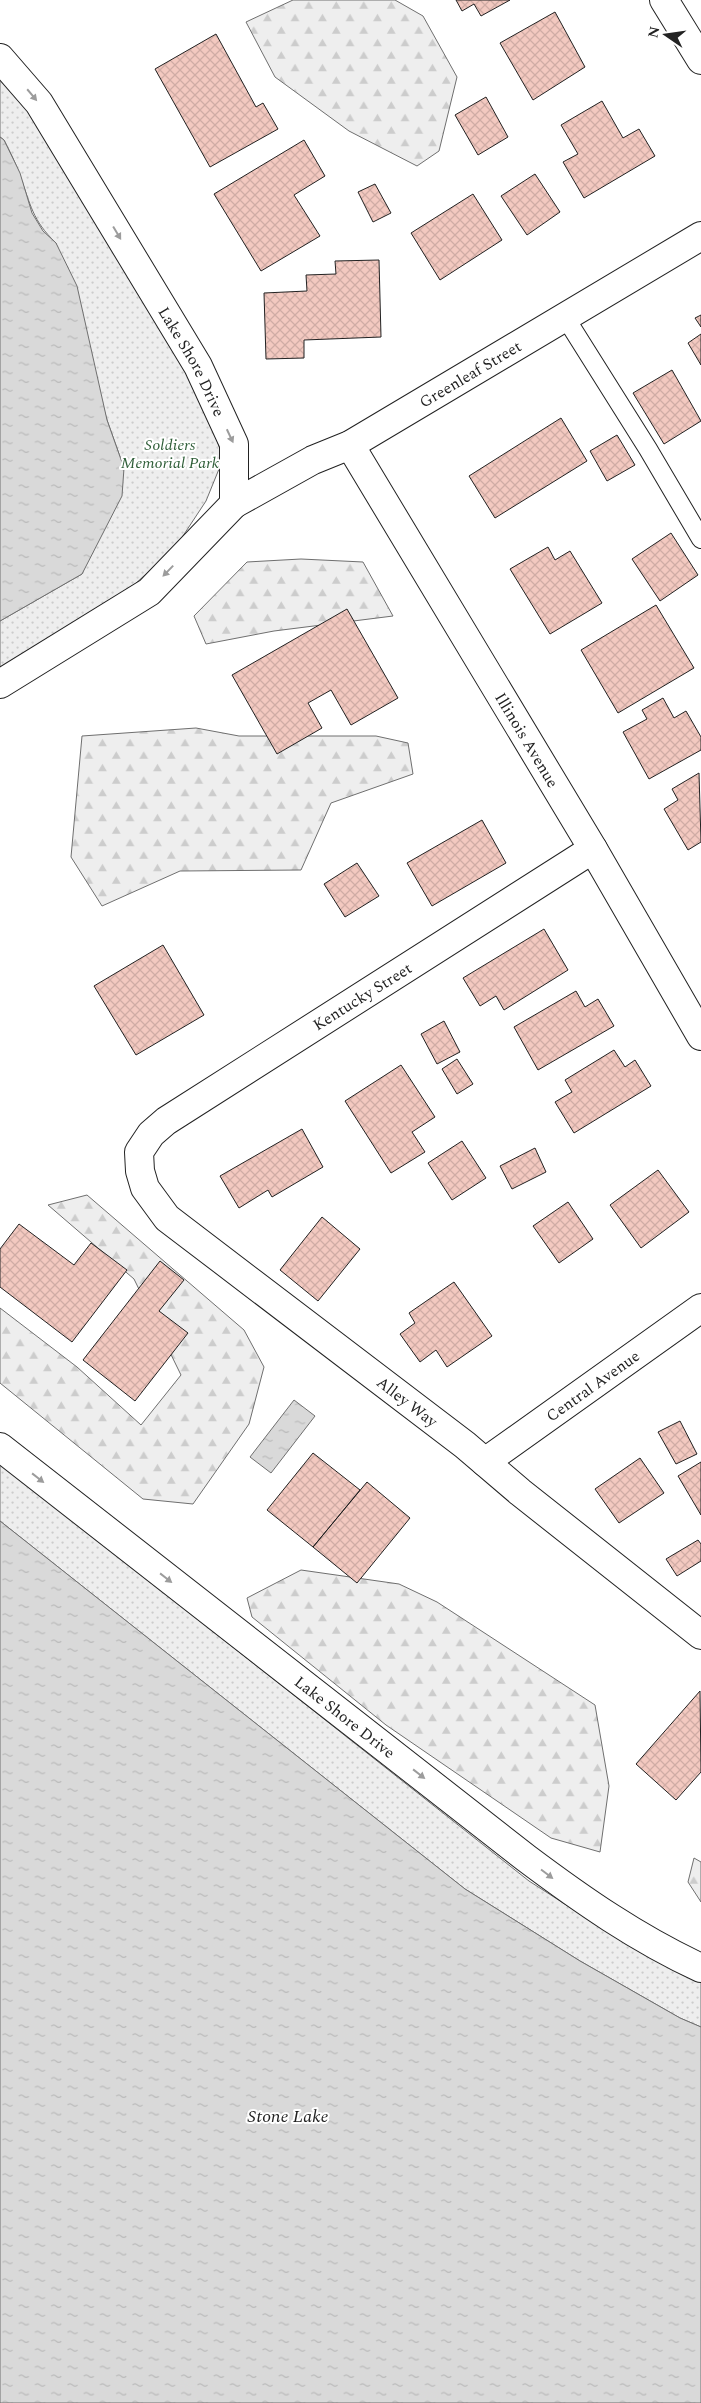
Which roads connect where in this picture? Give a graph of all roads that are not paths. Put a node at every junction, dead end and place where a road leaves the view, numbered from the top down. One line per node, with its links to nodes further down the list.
1 (664, 0): 3 (street)
2 (0, 58): 7 (street, Lake Shore Drive, one-way to 7)
3 (701, 60)
4 (701, 236): 5 (street, Greenleaf Street)
5 (565, 318): 6 (street, Greenleaf Street); 8 (lane)
6 (350, 445): 7 (street, Greenleaf Street); 10 (street, Illinois Avenue)
7 (234, 504): 9 (street, one-way to 9)
8 (701, 539)
9 (0, 684)
10 (593, 850): 11 (street, Illinois Avenue); 12 (street, Kentucky Street)
11 (701, 1036)
12 (139, 1152): 15 (street, Alley Way)
13 (701, 1308): 15 (street, Central Avenue)
14 (0, 1447): 17 (street, Lake Shore Drive, one-way to 17)
15 (485, 1462): 16 (street, Alley Way)
16 (701, 1635)
17 (701, 1968)

